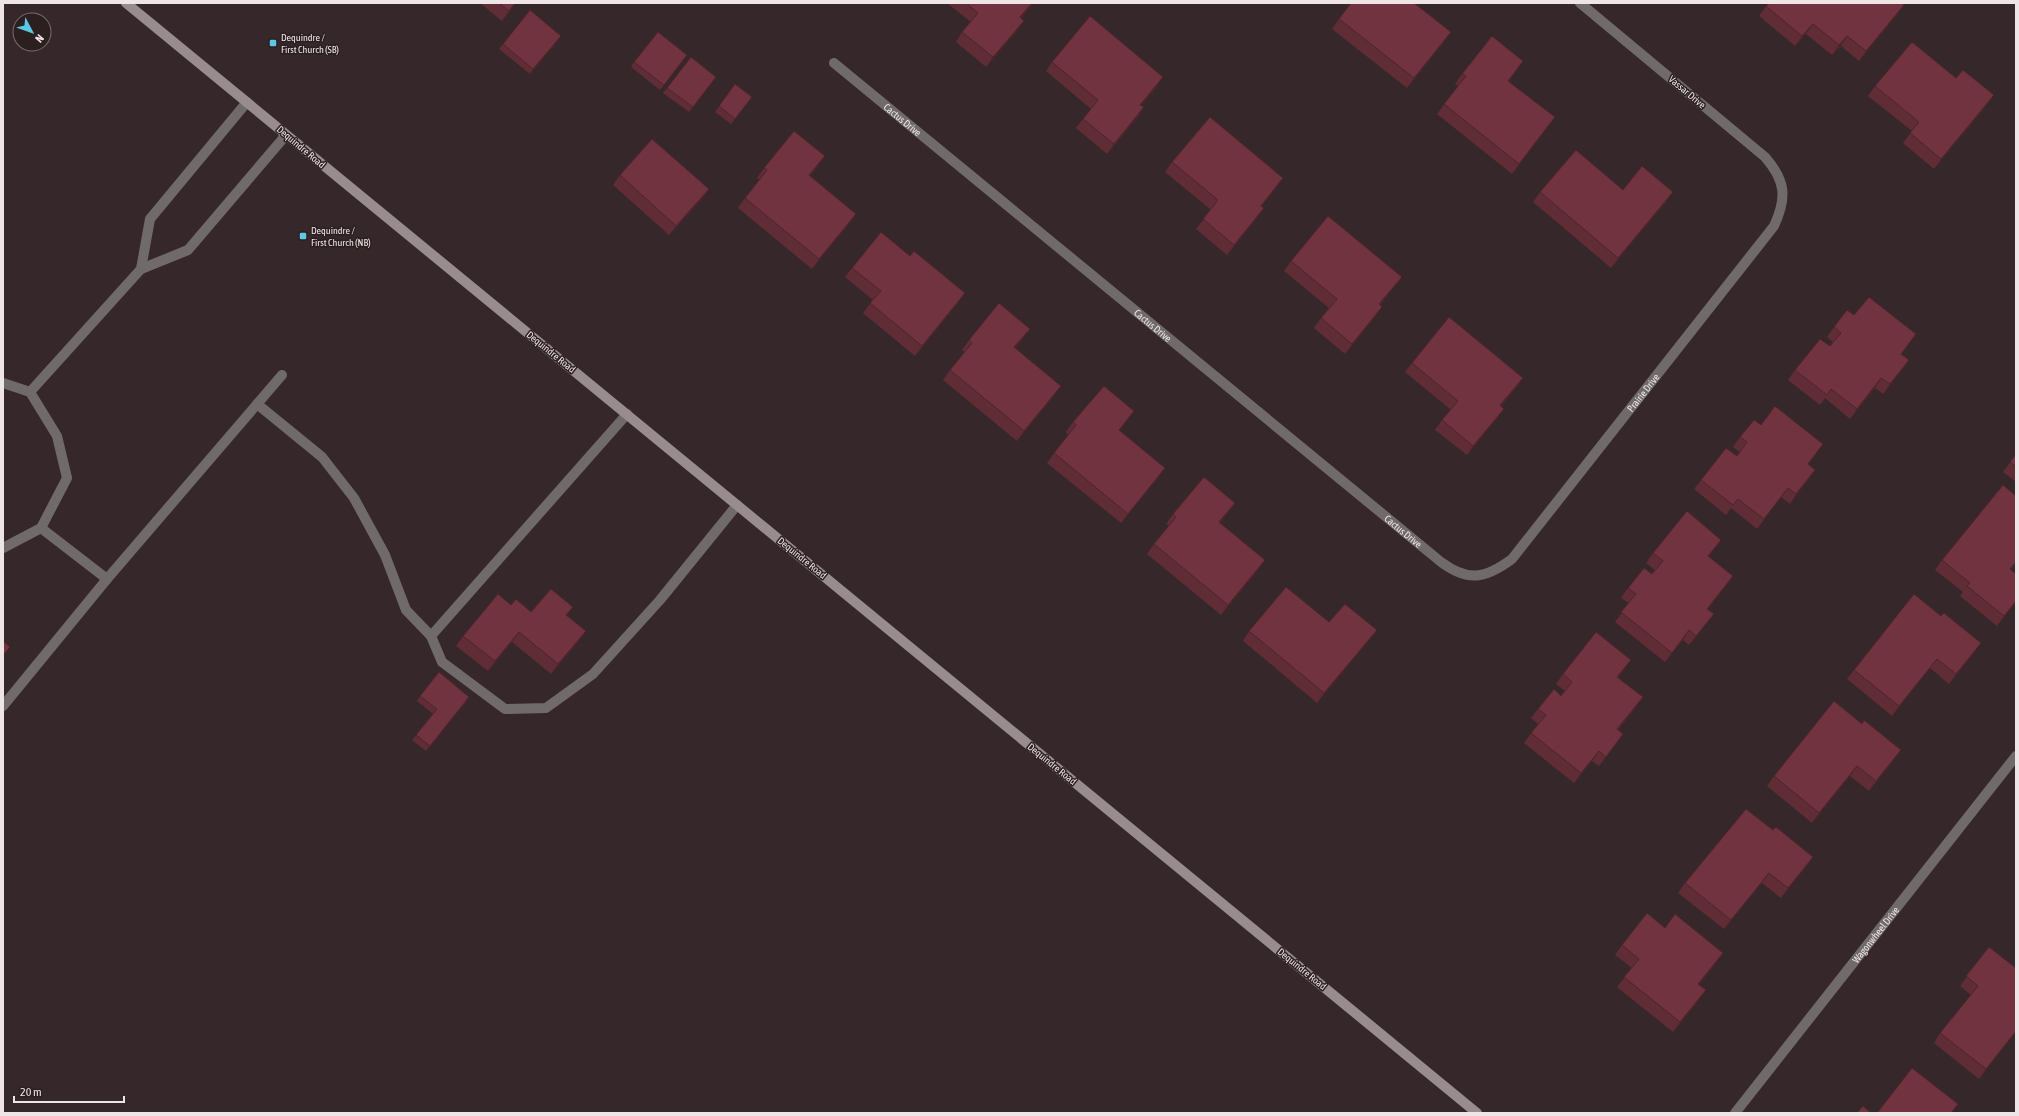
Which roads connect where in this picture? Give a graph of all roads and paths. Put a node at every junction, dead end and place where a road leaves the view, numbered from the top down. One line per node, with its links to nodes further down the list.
1 (126, 3): 4 (main road, Dequindre Road)
2 (1580, 3): 6 (street, Vassar Drive)
3 (834, 63): 16 (street, Cactus Drive)
4 (247, 102): 5 (main road, Dequindre Road); 7 (street)
5 (286, 135): 7 (street); 12 (main road, Dequindre Road)
6 (1783, 190): 16 (street, Prairie Drive)
7 (141, 269): 10 (street)
8 (282, 374): 11 (street)
9 (3, 383): 10 (street)
10 (30, 392): 14 (street)
11 (256, 404): 17 (street); 18 (street)
12 (627, 414): 13 (main road, Dequindre Road); 18 (street)
13 (737, 505): 18 (street); 21 (main road, Dequindre Road)
14 (41, 528): 15 (street); 17 (street)
15 (3, 548)
16 (1478, 576)
17 (107, 579): 19 (street)
18 (431, 636)
19 (3, 706)
20 (2016, 756): 22 (street, Wagonwheel Drive)
21 (1477, 1113)
22 (1735, 1113)

